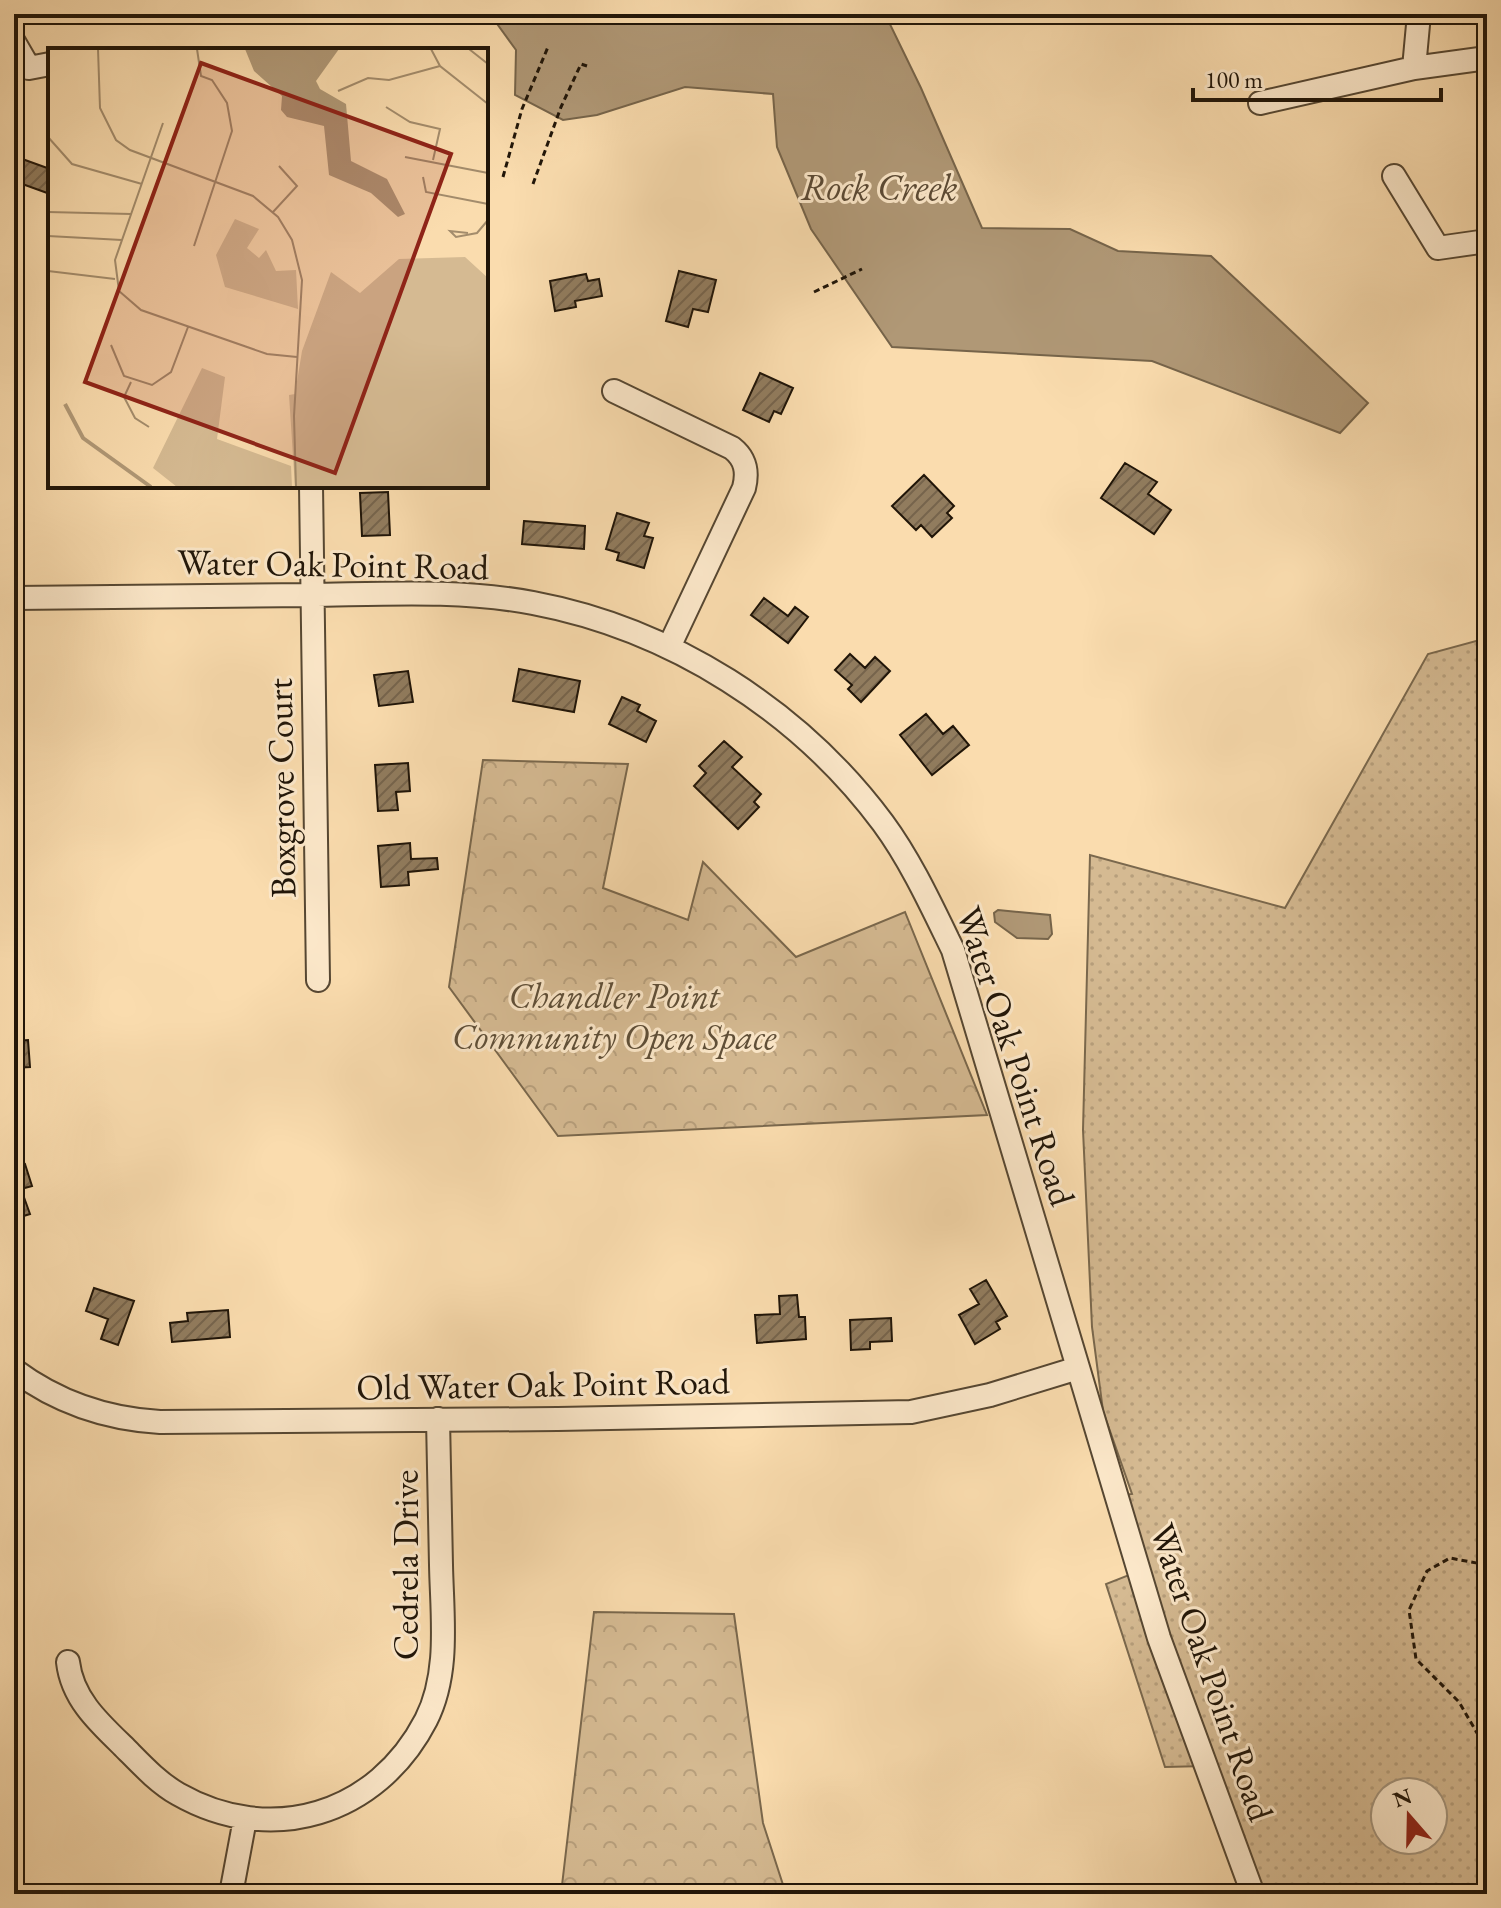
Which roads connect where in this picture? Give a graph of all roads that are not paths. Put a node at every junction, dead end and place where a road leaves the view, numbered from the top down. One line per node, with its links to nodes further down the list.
1 (1419, 14): 5 (street)
2 (14, 42): 4 (street)
3 (1487, 58): 5 (street)
4 (48, 64)
5 (1414, 68): 6 (street)
6 (1260, 103)
7 (1394, 176): 8 (street)
8 (1487, 241)
9 (614, 391): 13 (street)
10 (311, 488): 11 (street, Boxgrove Court)
11 (312, 594): 12 (street, Water Oak Point Road); 13 (street, Water Oak Point Road); 14 (street, Boxgrove Court)
12 (14, 598)
13 (669, 647): 15 (street, Water Oak Point Road)
14 (318, 980)
15 (1078, 1368): 17 (street, Old Water Oak Point Road); 21 (street, Water Oak Point Road)
16 (14, 1370): 17 (street, Old Water Oak Point Road)
17 (438, 1419): 19 (street, Cedrela Drive)
18 (68, 1662): 19 (street, Cedrela Drive)
19 (245, 1819): 20 (street)
20 (231, 1894)
21 (1253, 1894)

